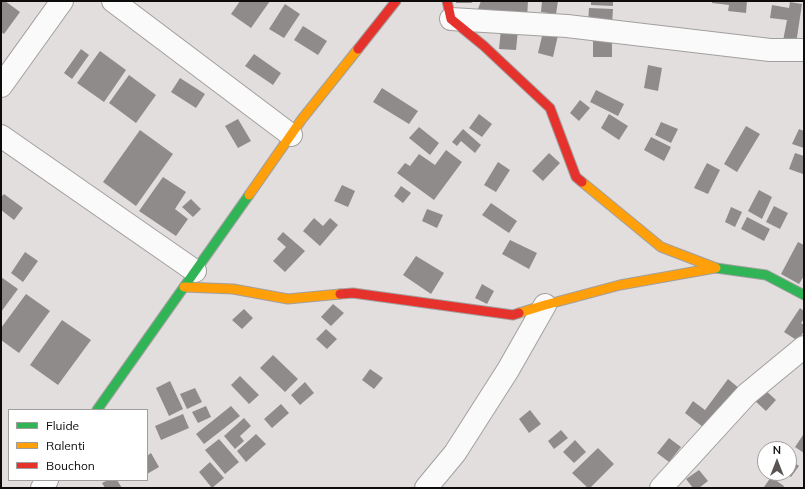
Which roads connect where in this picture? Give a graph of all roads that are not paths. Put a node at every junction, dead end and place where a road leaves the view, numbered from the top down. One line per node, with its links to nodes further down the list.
1 (62, 1): 6 (street)
2 (113, 1): 7 (street)
3 (396, 1): 7 (street)
4 (449, 10): 5 (street); 9 (street)
5 (804, 50)
6 (1, 86)
7 (291, 135): 10 (street)
8 (1, 136): 10 (street)
9 (715, 268): 11 (street); 12 (street)
10 (189, 279): 12 (street); 14 (street)
11 (804, 295)
12 (545, 305): 15 (street)
13 (804, 347): 16 (street)
14 (98, 409)
15 (426, 488)
16 (661, 488)

